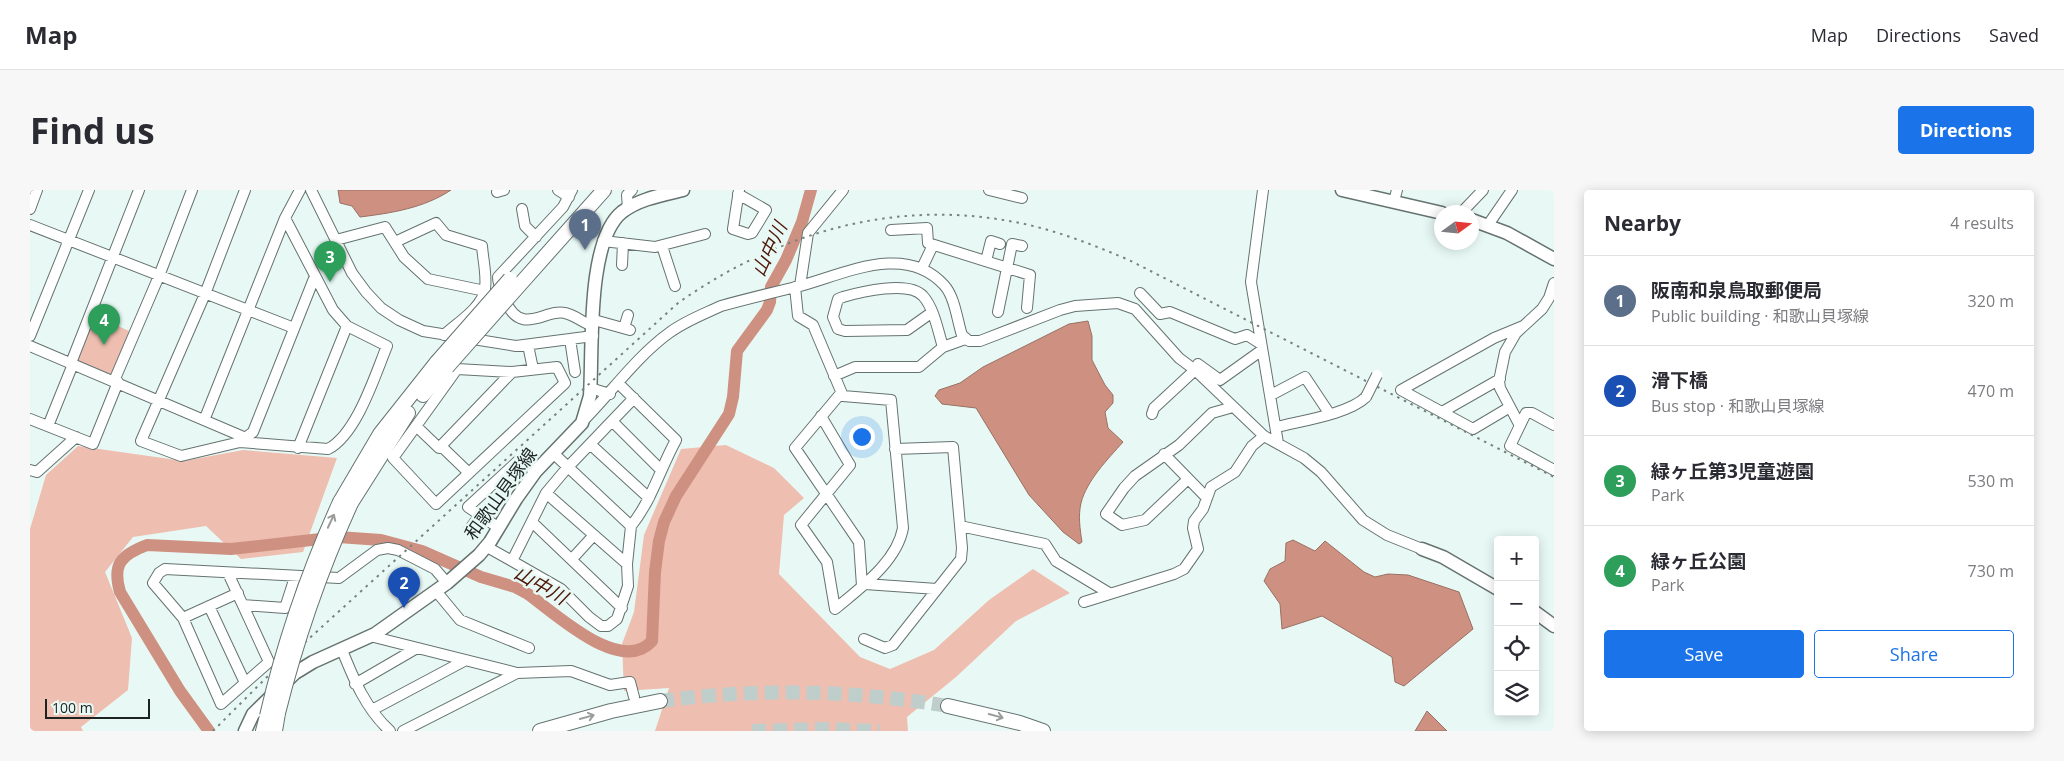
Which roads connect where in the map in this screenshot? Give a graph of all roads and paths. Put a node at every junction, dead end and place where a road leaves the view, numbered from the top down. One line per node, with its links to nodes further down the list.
1 (37, 190): 25 (street)
2 (88, 190): 35 (street)
3 (139, 190): 44 (street)
4 (192, 190): 50 (street)
5 (246, 190): 58 (street)
6 (300, 190): 28 (street)
7 (311, 190): 36 (street)
8 (558, 190): 20 (street)
9 (592, 190): 54 (highway)
10 (604, 190): 54 (highway)
11 (632, 190): 24 (street)
12 (683, 190): 24 (main road, 和歌山貝塚線)
13 (843, 190): 55 (street)
14 (989, 190): 19 (street)
15 (1263, 190): 75 (street)
16 (1342, 190): 21 (main road)
17 (1483, 190): 23 (street)
18 (1512, 190): 31 (street)
19 (1004, 192): 22 (street)
20 (570, 193): 34 (street)
21 (1395, 196): 27 (main road)
22 (1022, 198)
23 (1469, 205)
24 (628, 208): 37 (main road, 和歌山貝塚線)
25 (30, 209)
26 (522, 209): 34 (street)
27 (1434, 210)
28 (285, 218): 51 (street); 60 (street)
29 (1479, 222): 31 (main road)
30 (30, 225): 35 (street)
31 (1488, 225): 45 (main road)
32 (891, 230): 41 (street)
33 (705, 234): 42 (street)
34 (536, 237): 67 (street)
35 (68, 239): 44 (street); 69 (street)
36 (336, 240): 38 (street); 68 (street)
37 (603, 241): 39 (street); 67 (main road, 和歌山貝塚線)
38 (395, 242): 56 (street); 56 (street)
39 (624, 243): 42 (street); 47 (street)
40 (1000, 244): 46 (street)
41 (932, 245): 46 (street); 48 (street)
42 (662, 246): 52 (street)
43 (1022, 246): 49 (street)
44 (113, 258): 50 (street); 76 (street)
45 (1554, 259)
46 (986, 262): 49 (street)
47 (622, 265)
48 (922, 268): 55 (street); 71 (street)
49 (1007, 268): 59 (street); 61 (street)
50 (159, 276): 58 (street); 84 (street)
51 (315, 276): 64 (street); 66 (street)
52 (671, 281)
53 (1554, 283): 65 (street)
54 (513, 285): 169 (highway, bridge)
55 (798, 286): 82 (street); 85 (street)
56 (485, 291): 68 (street)
57 (1140, 293): 75 (street)
58 (205, 294): 60 (street); 91 (street)
59 (1027, 308)
60 (249, 311): 66 (street); 98 (street)
61 (998, 312)
62 (932, 313): 62 (street); 74 (street)
63 (628, 315): 67 (street)
64 (347, 326): 113 (street); 113 (street)
65 (1524, 326): 83 (street); 94 (street)
66 (294, 328): 109 (street)
67 (593, 328): 70 (street); 86 (main road, 和歌山貝塚線)
68 (444, 334): 72 (street)
69 (30, 336)
70 (570, 339): 72 (street); 80 (street)
71 (965, 339): 74 (street); 77 (street)
72 (528, 345): 78 (street)
73 (30, 346): 76 (street)
74 (943, 347): 82 (street)
75 (1262, 347): 77 (street); 89 (street)
76 (72, 363): 84 (street); 104 (street)
77 (1196, 367): 92 (street); 96 (street)
78 (533, 369): 79 (street); 122 (street)
79 (512, 372): 105 (street); 112 (street)
80 (575, 372)
81 (1377, 375): 95 (street, bridge)
82 (834, 376): 87 (street)
83 (1500, 379): 93 (street); 94 (street)
84 (116, 381): 91 (street); 108 (street)
85 (618, 384): 88 (street); 90 (street)
86 (590, 388): 88 (street); 101 (main road, 和歌山貝塚線)
87 (841, 393): 97 (street); 114 (street)
88 (610, 394): 101 (street)
89 (1270, 395): 95 (street); 106 (street)
90 (634, 398): 100 (street); 118 (street)
91 (159, 399): 98 (street); 109 (street)
92 (1233, 407): 107 (street); 116 (street)
93 (1510, 407): 94 (street); 102 (street)
94 (1442, 412)
95 (1329, 413): 106 (street)
96 (1152, 414)
97 (821, 416): 125 (street); 125 (street)
98 (204, 418): 109 (street)
99 (30, 419): 104 (street)
100 (612, 421): 111 (street); 118 (street)
101 (582, 423): 115 (main road, 和歌山貝塚線)
102 (1519, 424): 103 (street); 120 (street)
103 (1554, 425)
104 (48, 426): 108 (street)
105 (416, 426): 112 (street); 122 (street)
106 (1277, 427): 110 (street)
107 (1264, 436): 110 (street); 127 (street)
108 (76, 437): 119 (street)
109 (243, 440): 113 (street)
110 (1278, 443): 135 (street)
111 (590, 444): 117 (street); 126 (street)
112 (441, 446): 122 (street)
113 (298, 448)
114 (895, 449): 131 (street); 143 (street)
115 (553, 453): 117 (street); 121 (main road, 和歌山貝塚線)
116 (1164, 454): 123 (street); 123 (street)
117 (567, 468): 124 (street); 130 (street)
118 (660, 469): 126 (street)
119 (30, 470)
120 (1554, 470)
121 (536, 471): 128 (street); 132 (main road, 和歌山貝塚線)
122 (469, 474)
123 (1188, 479): 127 (street)
124 (546, 493): 129 (street); 134 (street)
125 (826, 495): 143 (street); 143 (street)
126 (649, 498): 130 (street)
127 (1207, 498): 148 (street)
128 (480, 515): 132 (street); 133 (street)
129 (532, 522): 137 (street); 138 (street)
130 (631, 526): 139 (street)
131 (960, 526): 145 (street); 148 (street)
132 (499, 528): 136 (main road, 和歌山貝塚線)
133 (469, 530)
134 (594, 536): 137 (street); 139 (street)
135 (1422, 549): 144 (main road)
136 (483, 551): 138 (street); 142 (main road, 和歌山貝塚線)
137 (572, 559): 152 (street)
138 (512, 561): 152 (street)
139 (627, 564): 152 (street)
140 (228, 573): 141 (street); 147 (street); 154 (street)
141 (295, 577): 142 (street); 150 (street)
142 (449, 581): 146 (main road, 和歌山貝塚線)
143 (864, 585): 145 (street)
144 (1494, 588)
145 (937, 589): 157 (street)
146 (436, 591): 156 (main road, 和歌山貝塚線); 159 (street)
147 (238, 593): 150 (street); 151 (street)
148 (1109, 593): 149 (street)
149 (1084, 602)
150 (243, 605): 163 (street)
151 (209, 606): 154 (street); 163 (street)
152 (622, 608)
153 (1539, 615): 155 (main road)
154 (183, 618): 163 (street)
155 (1554, 626)
156 (370, 636): 158 (street); 160 (main road, 和歌山貝塚線)
157 (864, 639)
158 (417, 648): 161 (street); 164 (street)
159 (529, 648)
160 (342, 650): 164 (street); 170 (main road, 和歌山貝塚線)
161 (464, 661): 162 (street); 168 (street)
162 (517, 673): 165 (street); 174 (street)
163 (245, 683)
164 (356, 684): 168 (street)
165 (634, 697)
166 (660, 701): 175 (highway, one-way to 166)
167 (948, 706): 176 (highway, one-way to 176)
168 (372, 710): 173 (street)
169 (273, 715): 171 (highway); 172 (highway)
170 (244, 731)
171 (263, 731)
172 (274, 731)
173 (390, 731)
174 (403, 731)
175 (540, 731)
176 (1043, 731)

